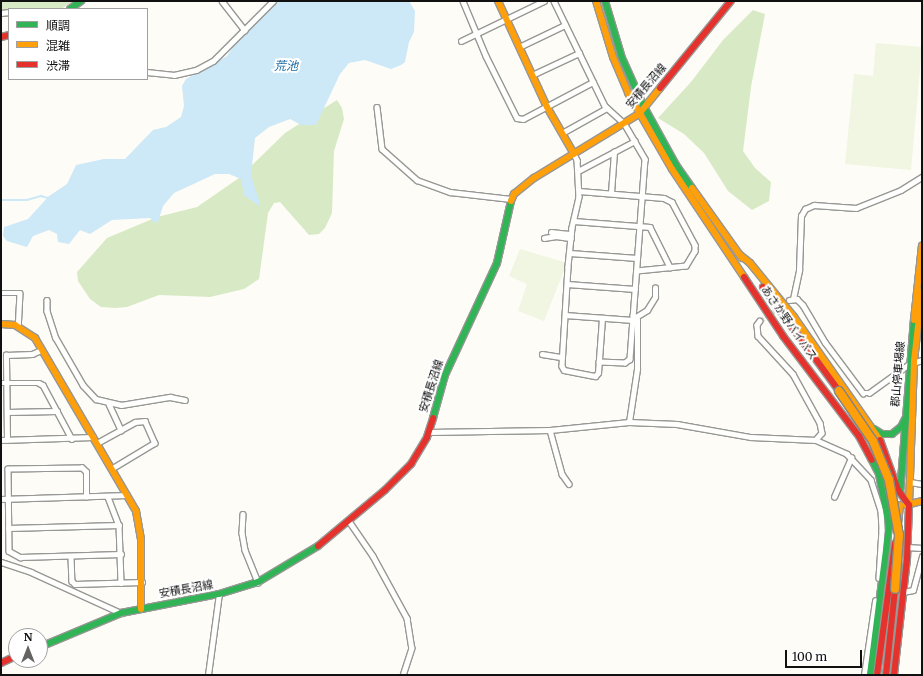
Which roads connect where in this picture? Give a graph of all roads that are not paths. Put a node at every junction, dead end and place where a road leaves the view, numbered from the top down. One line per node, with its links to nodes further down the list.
1 (81, 1): 11 (main road)
2 (222, 1): 14 (street)
3 (273, 1): 14 (street)
4 (463, 1): 15 (street)
5 (498, 1): 12 (main road)
6 (544, 1): 12 (street)
7 (554, 1): 13 (street)
8 (596, 1): 25 (main road, あさか野バイパス)
9 (605, 1): 25 (main road, あさか野バイパス)
10 (731, 1): 25 (main road, 安積長沼線)
11 (71, 8)
12 (506, 19): 15 (street); 17 (main road)
13 (565, 25): 17 (street); 18 (street)
14 (245, 30): 19 (street)
15 (476, 34): 16 (street); 23 (street)
16 (461, 41)
17 (519, 47): 20 (main road)
18 (579, 53): 20 (street); 21 (street)
19 (148, 72)
20 (532, 75): 23 (main road)
21 (593, 82): 23 (street); 24 (street)
22 (377, 107): 36 (street)
23 (547, 107): 27 (main road)
24 (607, 108): 26 (street); 27 (street)
25 (641, 110): 26 (main road, 安積長沼線); 44 (main road, あさか野バイパス); 97 (main road, あさか野バイパス)
26 (624, 123): 28 (street); 30 (main road, 安積長沼線)
27 (562, 133): 30 (main road)
28 (635, 141): 29 (street); 35 (street)
29 (614, 152): 31 (street); 34 (street)
30 (574, 154): 31 (street); 36 (main road, 安積長沼線)
31 (578, 171): 33 (street)
32 (922, 177): 64 (street)
33 (579, 191): 34 (street); 37 (street)
34 (612, 193): 35 (street)
35 (642, 196): 38 (street); 46 (street)
36 (511, 199): 76 (main road, 安積長沼線)
37 (574, 222): 38 (street); 40 (street)
38 (640, 227): 45 (street); 46 (street)
39 (551, 232): 40 (street)
40 (571, 236): 41 (street); 43 (street)
41 (544, 238)
42 (922, 245): 64 (main road, 郡山停車場線)
43 (570, 253): 45 (street); 48 (street)
44 (740, 254): 73 (main road); 121 (main road, あさか野バイパス, bridge)
45 (637, 258): 47 (street)
46 (670, 267): 47 (street)
47 (636, 271): 50 (street)
48 (567, 284): 50 (street); 54 (street)
49 (655, 288): 56 (street)
50 (635, 289): 56 (street)
51 (922, 291): 64 (main road, 郡山停車場線)
52 (1, 293): 59 (street)
53 (47, 300): 68 (street)
54 (565, 315): 55 (street); 62 (street)
55 (602, 318): 56 (street); 63 (street)
56 (634, 318): 63 (street); 72 (street)
57 (760, 321): 81 (street)
58 (1, 324): 59 (main road)
59 (18, 326): 60 (main road)
60 (41, 350): 66 (street); 80 (main road)
61 (542, 354): 62 (street)
62 (562, 356): 63 (street)
63 (599, 362)
64 (915, 362): 71 (main road, 郡山停車場線); 84 (main road, 郡山停車場線)
65 (1, 383): 66 (street)
66 (7, 383): 69 (street); 70 (street)
67 (185, 400): 68 (street)
68 (109, 404): 74 (street)
69 (57, 411): 70 (street); 77 (street)
70 (7, 412): 79 (street)
71 (906, 420): 73 (main road); 87 (main road, 郡山停車場線)
72 (629, 422): 75 (street); 81 (street)
73 (872, 427): 87 (main road)
74 (121, 430): 80 (street); 83 (street)
75 (550, 430): 76 (street); 85 (street)
76 (429, 432): 99 (main road, 安積長沼線)
77 (72, 439): 79 (street); 80 (street)
78 (1, 440): 79 (street)
79 (7, 440)
80 (95, 440): 83 (main road)
81 (816, 440): 82 (street)
82 (851, 458): 90 (street); 97 (street)
83 (112, 469): 88 (main road)
84 (910, 482): 86 (street); 96 (main road, 郡山停車場線)
85 (569, 484)
86 (922, 484)
87 (900, 494): 95 (main road, 郡山停車場線); 96 (main road)
88 (128, 495): 89 (street); 108 (main road)
89 (108, 497): 91 (street); 100 (street)
90 (834, 497)
91 (86, 498): 93 (street); 93 (street)
92 (1, 499): 93 (street)
93 (8, 499): 101 (street)
94 (922, 501): 96 (main road)
95 (900, 505): 96 (main road); 97 (main road); 120 (main road, 郡山停車場線)
96 (909, 505): 102 (main road, 郡山停車場線)
97 (883, 506): 118 (street); 119 (main road, あさか野バイパス)
98 (243, 514): 109 (street)
99 (349, 521): 109 (main road, 安積長沼線); 117 (street)
100 (119, 525): 101 (street); 104 (street)
101 (8, 528): 105 (street)
102 (907, 547): 103 (street); 111 (main road, 郡山停車場線)
103 (922, 548)
104 (121, 554): 105 (street); 110 (street)
105 (71, 556): 110 (street)
106 (922, 556): 111 (street)
107 (1, 562): 114 (street)
108 (142, 582): 110 (street); 113 (main road)
109 (258, 582): 112 (main road, 安積長沼線)
110 (121, 583)
111 (903, 592): 122 (main road, 郡山停車場線)
112 (219, 594): 113 (main road, 安積長沼線); 116 (street)
113 (141, 609): 114 (main road, 安積長沼線)
114 (121, 613): 115 (main road, 安積長沼線)
115 (48, 644)
116 (208, 675)
117 (403, 675)
118 (864, 675)
119 (870, 675)
120 (877, 675)
121 (886, 675)
122 (894, 675)

